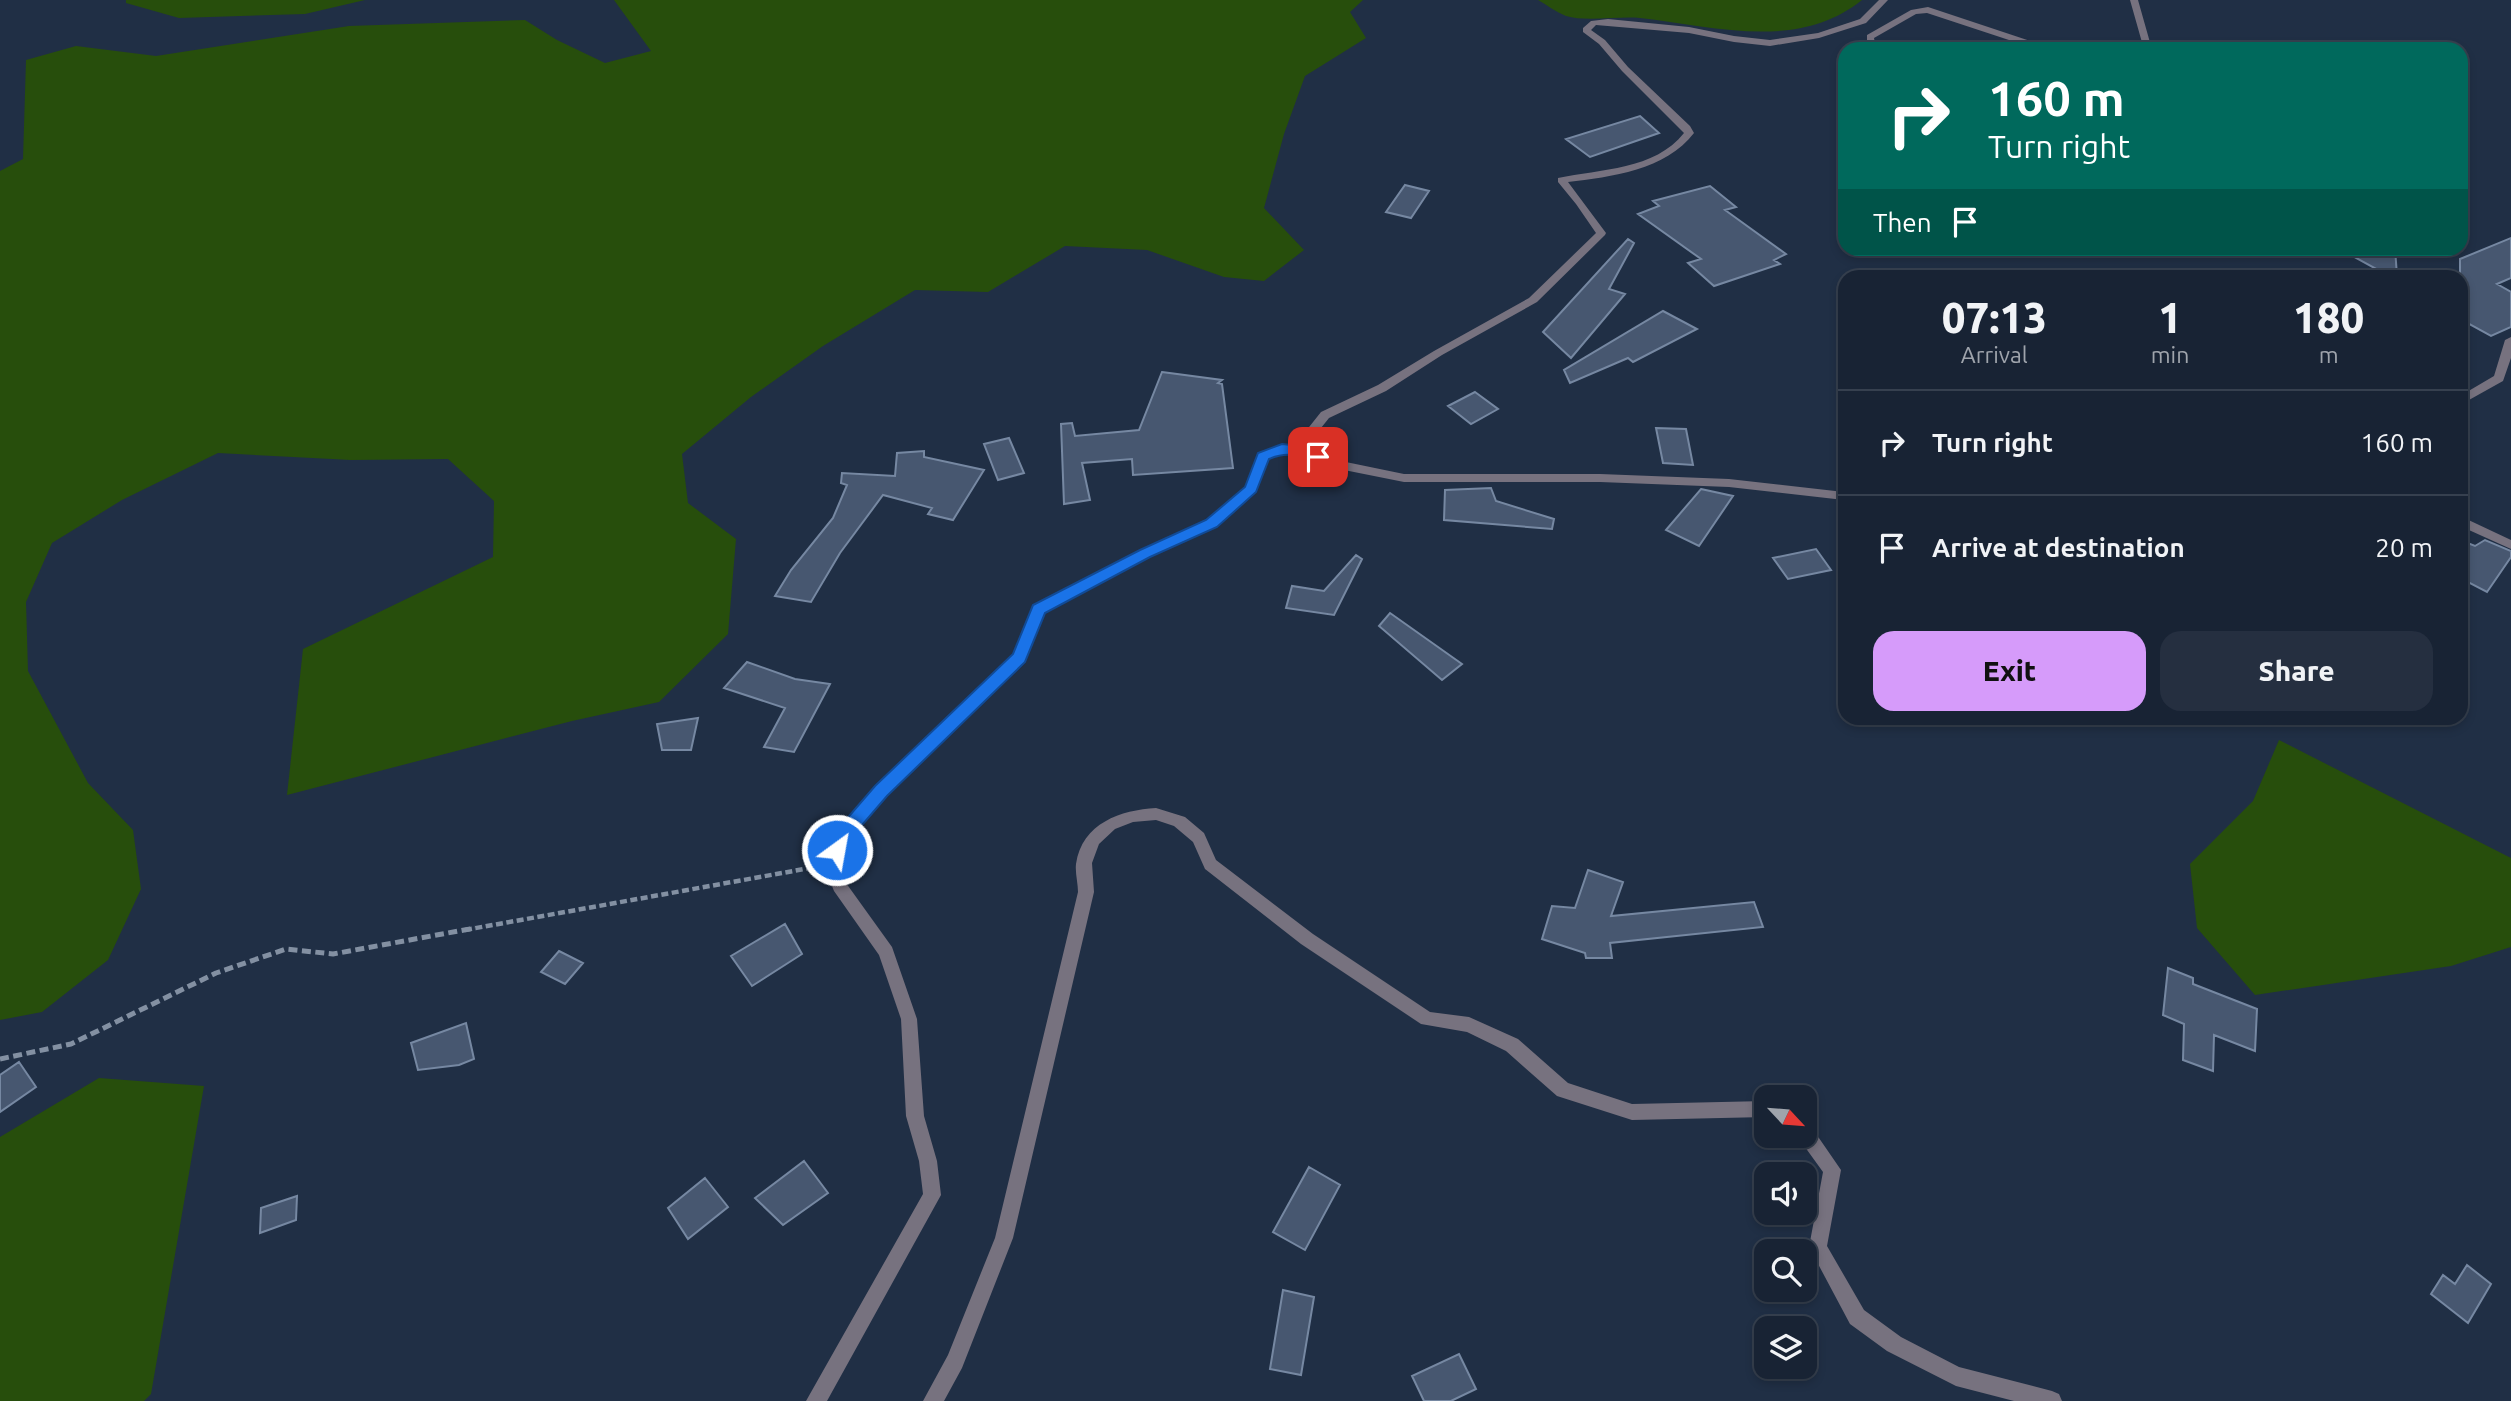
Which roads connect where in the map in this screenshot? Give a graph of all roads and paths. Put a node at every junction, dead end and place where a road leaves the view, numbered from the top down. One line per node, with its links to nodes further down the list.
1 (1884, 0): 8 (street)
2 (2134, 0): 5 (street)
3 (1871, 42): 4 (street)
4 (2025, 42)
5 (2146, 42)
6 (2511, 340): 7 (street)
7 (2468, 396)
8 (1297, 450): 9 (street); 12 (street)
9 (1838, 495)
10 (2468, 524): 11 (street)
11 (2511, 545)
12 (831, 864): 13 (path); 16 (street)
13 (0, 1059)
14 (1754, 1109): 17 (street)
15 (1816, 1148): 18 (street)
16 (817, 1401)
17 (933, 1401)
18 (2052, 1401)

